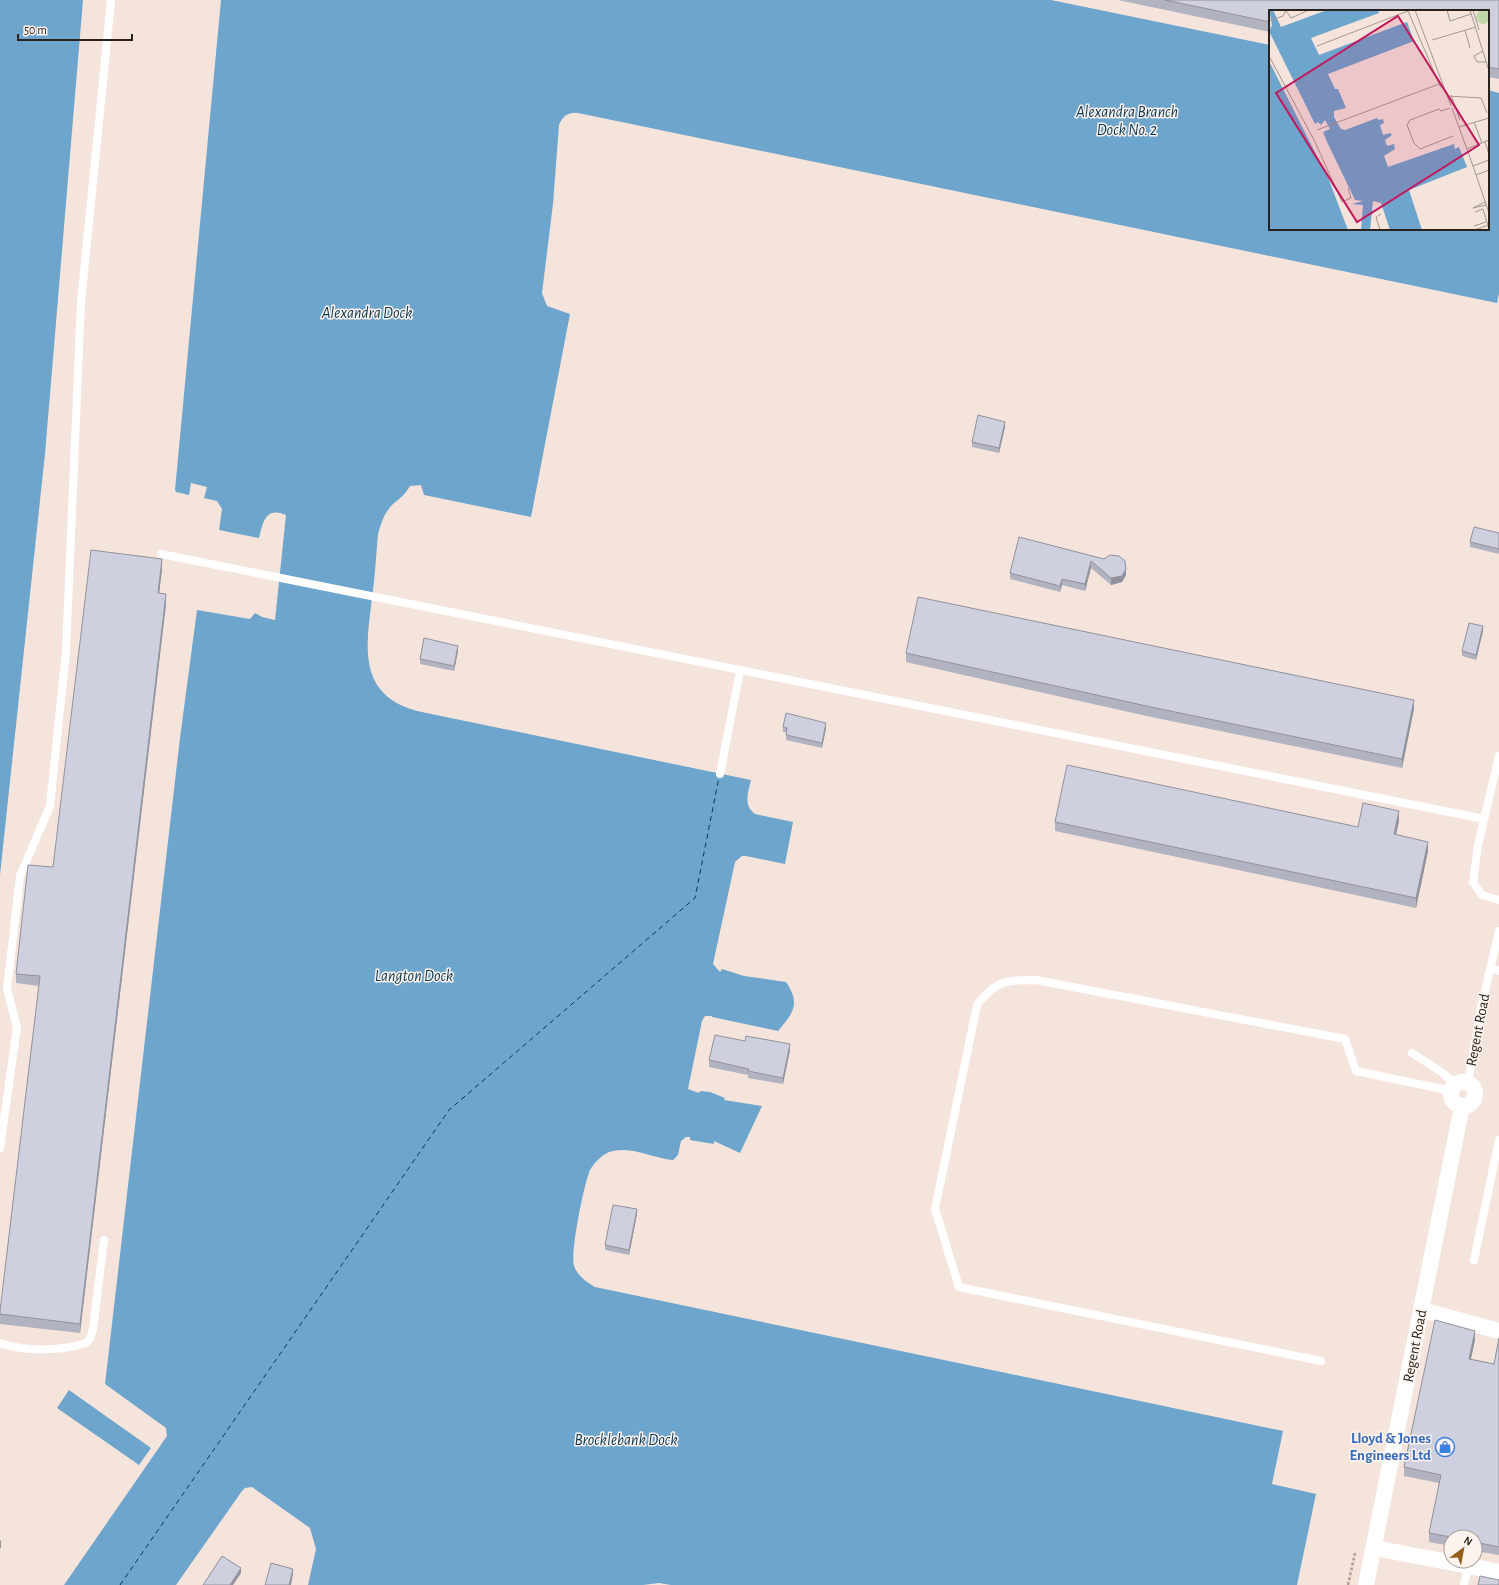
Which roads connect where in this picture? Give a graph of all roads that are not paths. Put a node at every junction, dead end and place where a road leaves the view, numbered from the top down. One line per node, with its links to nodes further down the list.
1 (111, 0): 14 (lane)
2 (161, 554): 3 (lane)
3 (740, 671): 5 (lane); 6 (lane)
4 (1499, 756): 6 (lane)
5 (720, 774)
6 (1484, 819): 7 (lane)
7 (1499, 900)
8 (1499, 931): 9 (lane, Regent Road)
9 (1495, 970): 11 (lane, Regent Road)
10 (1412, 1053): 11 (lane)
11 (1459, 1086): 12 (street); 12 (street); 20 (lane)
12 (1462, 1106): 17 (street, Regent Road)
13 (1499, 1140): 16 (lane)
14 (0, 1148)
15 (104, 1240): 19 (lane)
16 (1474, 1260)
17 (1422, 1310): 18 (street); 21 (street, Regent Road)
18 (1499, 1331)
19 (0, 1343)
20 (1321, 1361)
21 (1375, 1548): 22 (street); 26 (street, Regent Road)
22 (1443, 1561)
23 (1467, 1569): 27 (lane)
24 (1483, 1569): 25 (street)
25 (1499, 1572)
26 (1366, 1585)
27 (1464, 1585)

